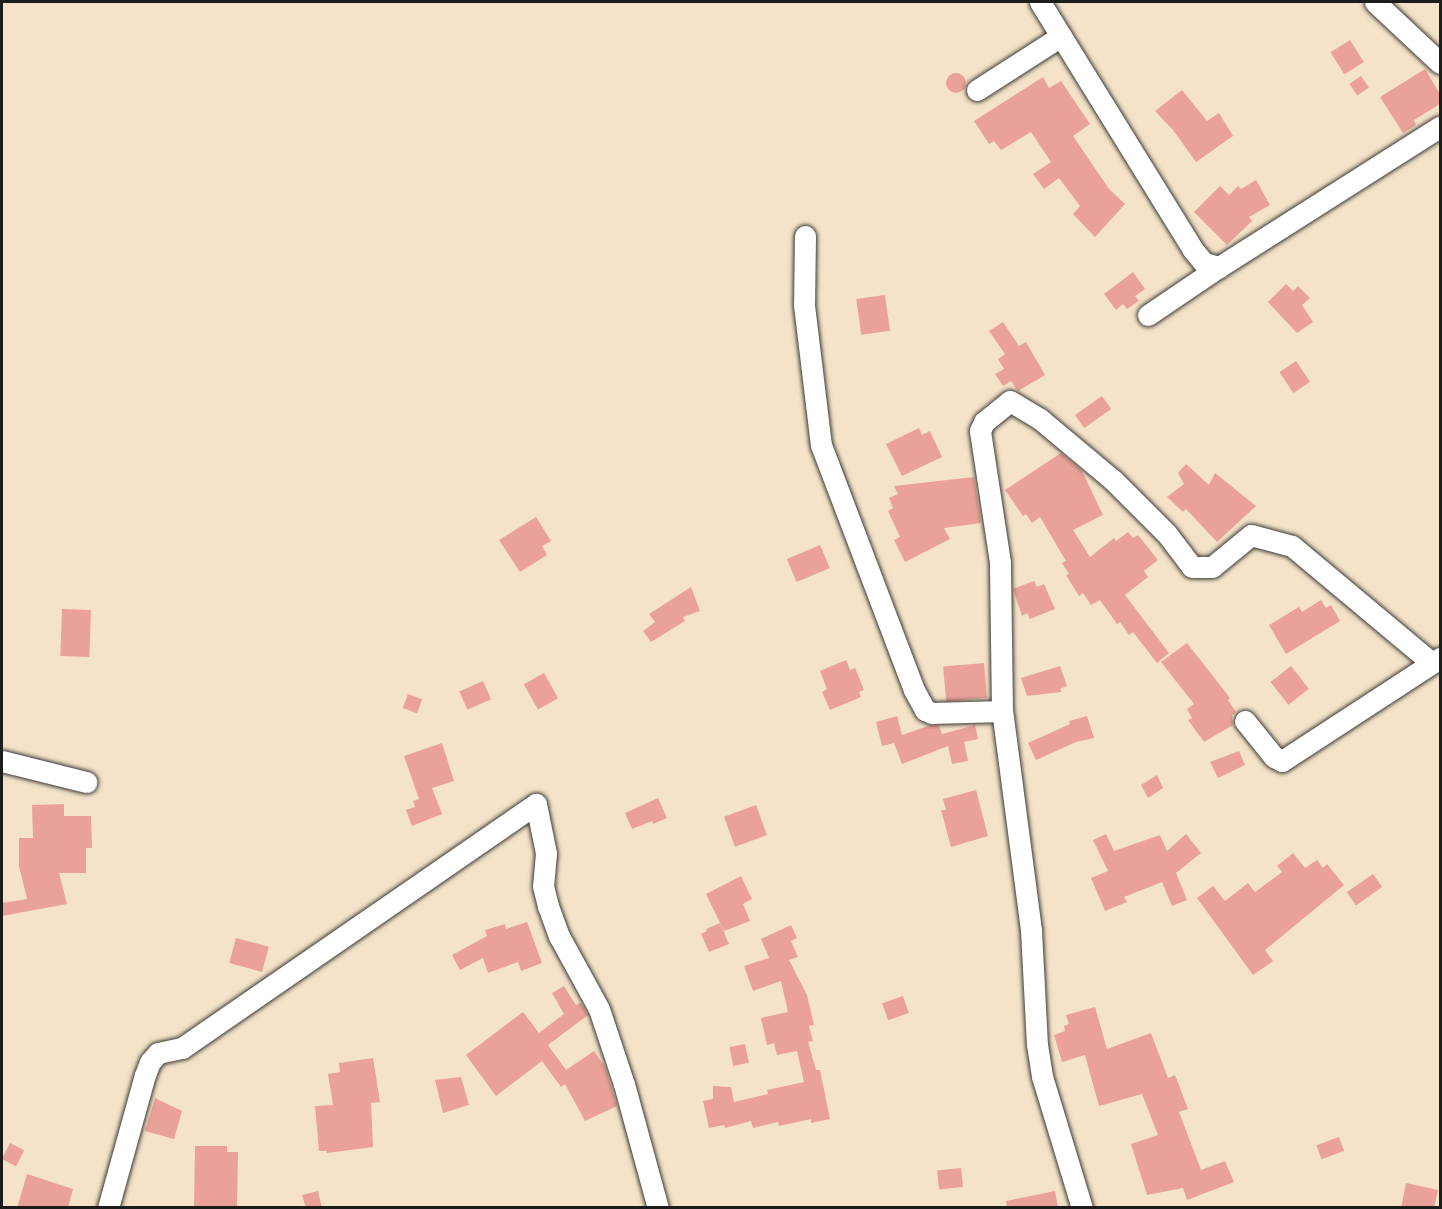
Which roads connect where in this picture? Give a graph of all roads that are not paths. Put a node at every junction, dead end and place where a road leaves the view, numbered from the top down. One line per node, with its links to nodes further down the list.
1 (1040, 2): 3 (street)
2 (1375, 2): 4 (street)
3 (1061, 36): 5 (street); 8 (street)
4 (1440, 63)
5 (977, 90)
6 (1440, 127): 8 (street)
7 (805, 236): 11 (street)
8 (1219, 267): 9 (street)
9 (1148, 315)
10 (1436, 661): 11 (street); 12 (street)
11 (1002, 711): 17 (street)
12 (1245, 721)
13 (2, 760): 14 (street)
14 (86, 782)
15 (108, 1208): 16 (street)
16 (658, 1208)
17 (1082, 1208)

